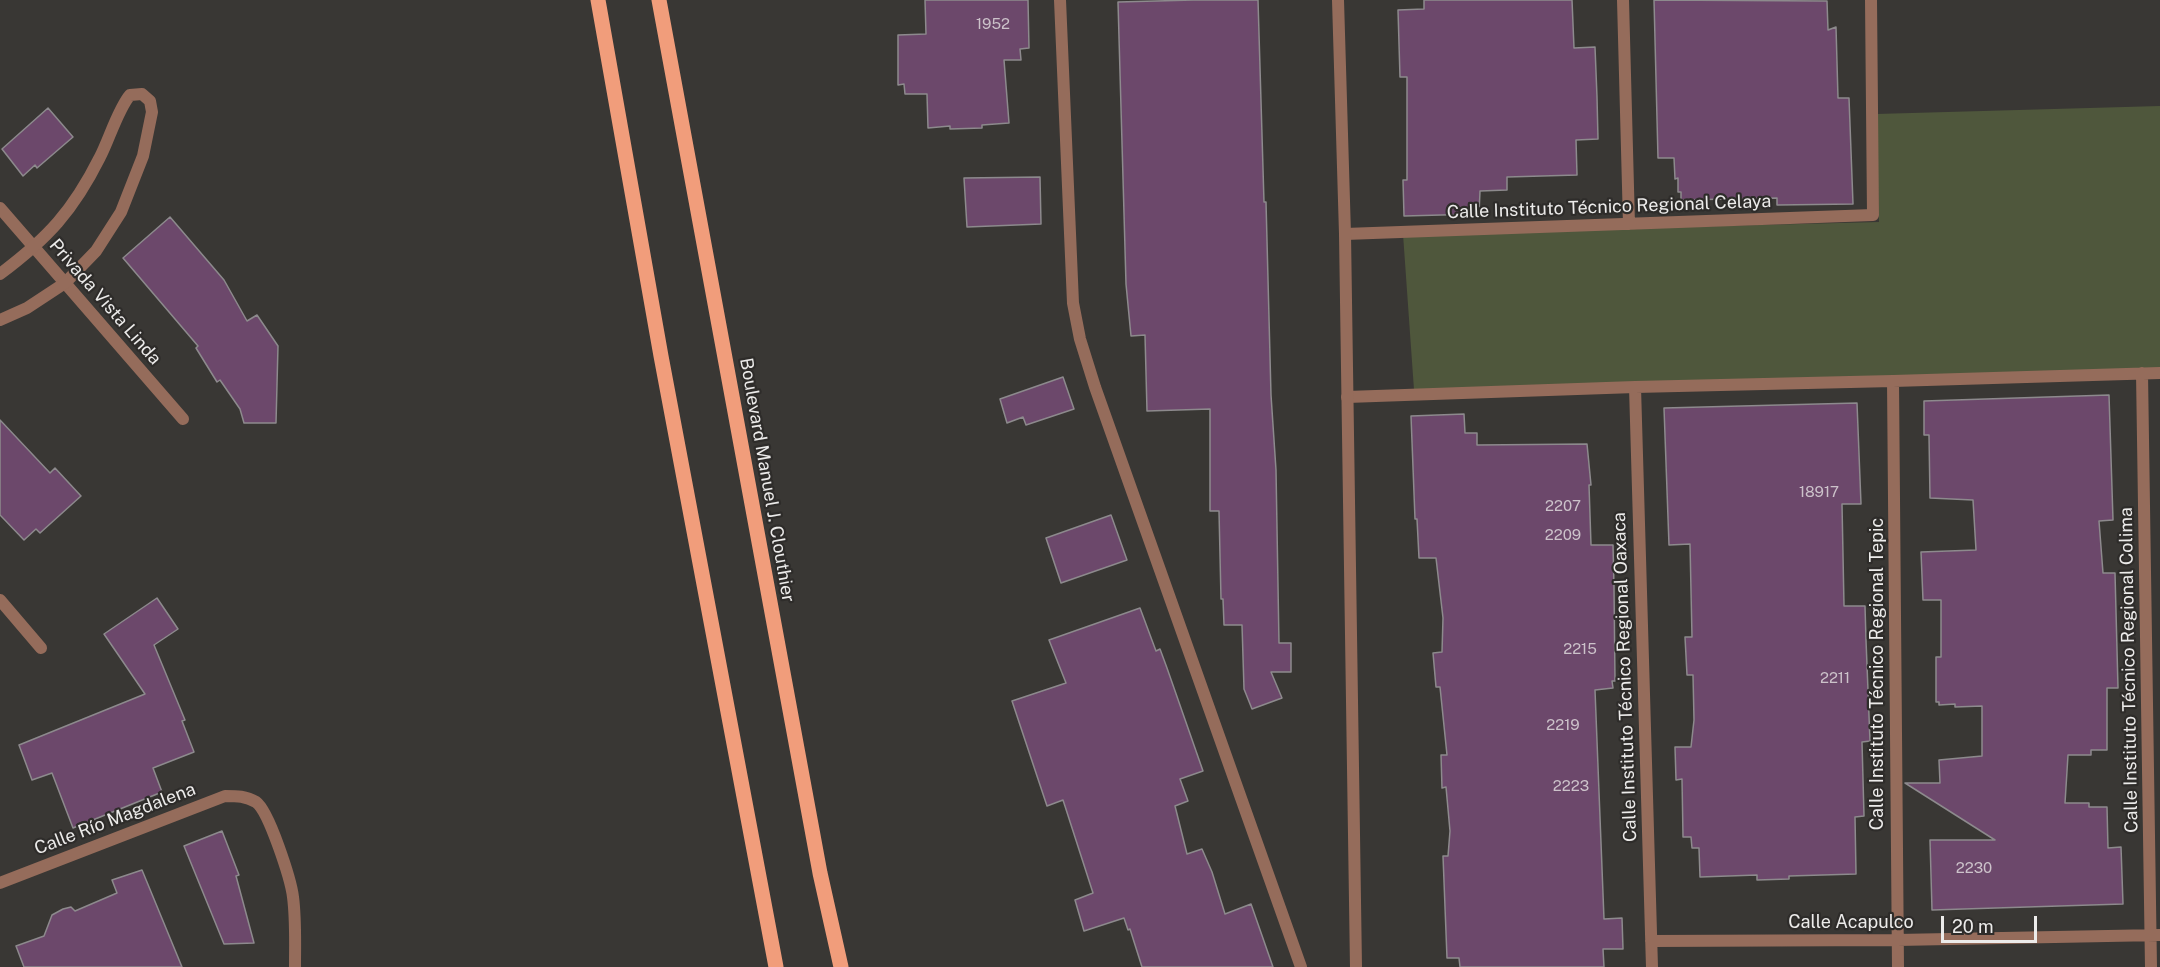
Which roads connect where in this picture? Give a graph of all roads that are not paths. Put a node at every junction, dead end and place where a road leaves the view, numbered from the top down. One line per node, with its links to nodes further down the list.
1 (598, 0): 27 (main road)
2 (659, 0): 28 (main road, Boulevard Manuel J. Clouthier)
3 (1060, 0): 29 (street)
4 (1338, 0): 9 (street)
5 (1623, 0): 8 (street)
6 (1871, 0): 8 (street, Calle Instituto Técnico Regional Celaya)
7 (0, 208): 10 (street, Privada Vista Linda)
8 (1629, 224): 9 (street, Calle Instituto Técnico Regional Celaya)
9 (1345, 234): 18 (street)
10 (35, 248): 11 (street); 12 (street, Privada Vista Linda); 12 (street)
11 (0, 274)
12 (65, 283): 13 (street); 19 (street, Privada Vista Linda)
13 (0, 320)
14 (2142, 373): 15 (street); 16 (street); 23 (street, Calle Instituto Técnico Regional Colima)
15 (2160, 373)
16 (1893, 381): 17 (street); 24 (street, Calle Instituto Técnico Regional Tepic)
17 (1635, 387): 18 (street); 25 (street, Calle Instituto Técnico Regional Oaxaca)
18 (1347, 397): 30 (street)
19 (183, 419)
20 (0, 600): 21 (street)
21 (41, 648)
22 (0, 883): 26 (street, Calle Río Magdalena)
23 (2155, 935): 24 (street, Calle Acapulco); 33 (street, Calle Instituto Técnico Regional Colima)
24 (1897, 940): 25 (street, Calle Acapulco); 32 (street, Calle Instituto Técnico Regional Tepic)
25 (1651, 941): 31 (street, Calle Instituto Técnico Regional Oaxaca)
26 (296, 967)
27 (776, 967)
28 (841, 967)
29 (1301, 967)
30 (1356, 967)
31 (1652, 967)
32 (1898, 967)
33 (2151, 967)

